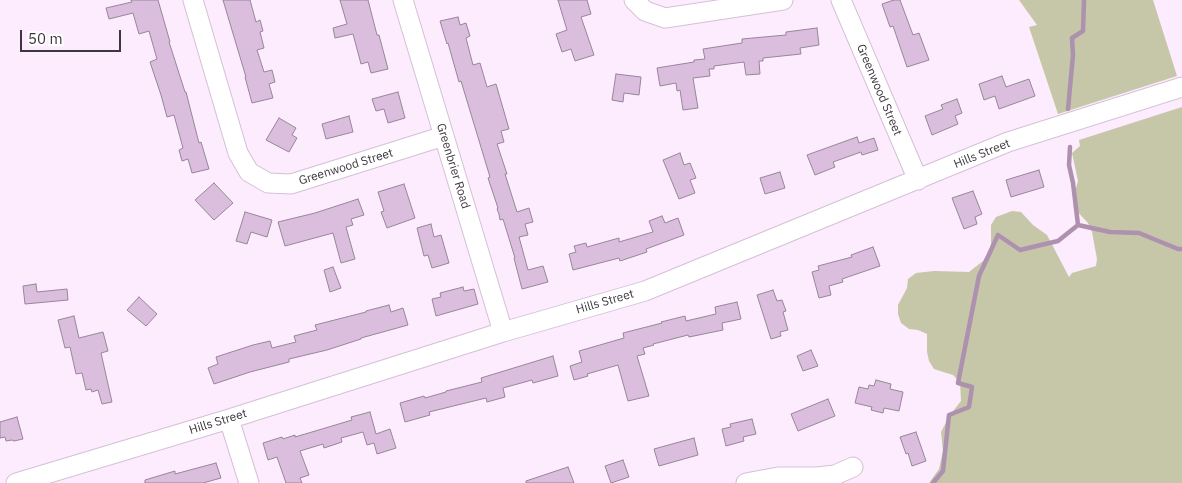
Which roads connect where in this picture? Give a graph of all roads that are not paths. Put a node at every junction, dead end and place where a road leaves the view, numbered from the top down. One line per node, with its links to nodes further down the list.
1 (193, 0): 7 (street, Greenwood Street)
2 (404, 0): 7 (street, Greenbrier Road)
3 (634, 0): 4 (street)
4 (783, 0)
5 (841, 0): 8 (street, Greenwood Street)
6 (1182, 86): 8 (street, Hills Street)
7 (444, 136): 9 (street, Greenbrier Road)
8 (918, 180): 9 (street, Hills Street)
9 (503, 332): 10 (street, Hills Street)
10 (228, 419): 12 (street, Hills Street); 13 (street)
11 (853, 467): 14 (street)
12 (16, 483)
13 (248, 483)
14 (746, 483)

